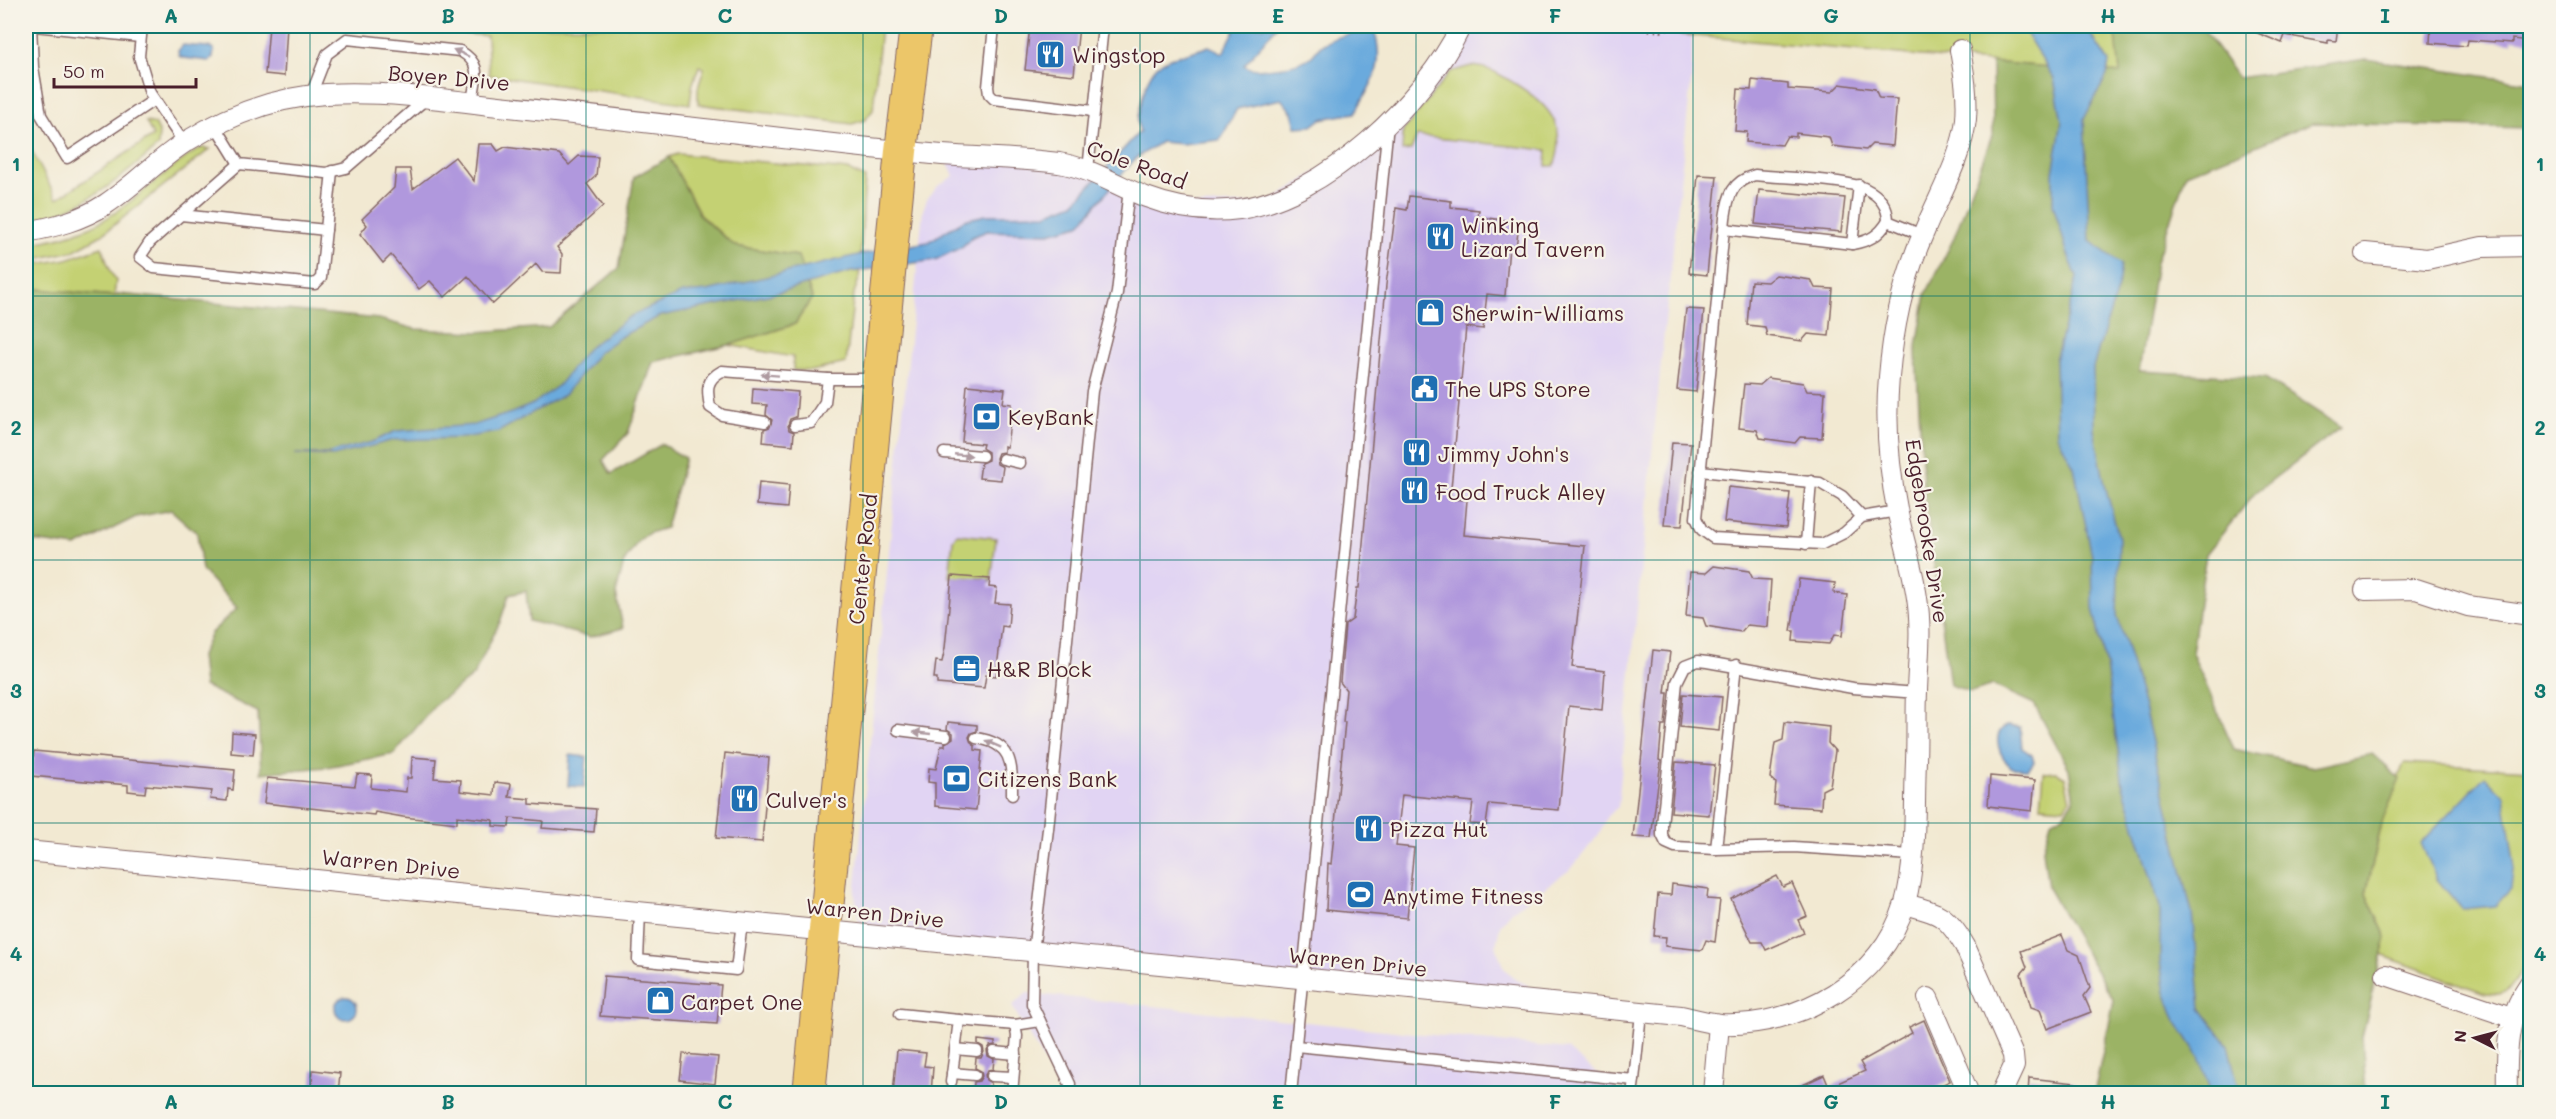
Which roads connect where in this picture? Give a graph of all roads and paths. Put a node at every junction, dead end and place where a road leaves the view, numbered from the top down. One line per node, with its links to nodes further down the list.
1 (33, 26): 9 (lane); 13 (lane)
2 (142, 26): 9 (lane)
3 (916, 26): 19 (main road, Center Road)
4 (994, 26): 15 (lane)
5 (1103, 26): 15 (lane)
6 (1461, 26): 16 (street, Cole Road)
7 (1613, 26): 8 (path)
8 (1673, 26)
9 (140, 37): 13 (lane)
10 (1960, 50): 30 (street, Edgebrooke Drive)
11 (310, 95): 12 (street, Boyer Drive); 14 (lane, one-way to 11); 17 (street, Boyer Drive)
12 (427, 97): 14 (street, Boyer Drive); 21 (lane)
13 (154, 100): 18 (lane)
14 (472, 102): 19 (street, Boyer Drive)
15 (1093, 111): 22 (lane)
16 (1388, 121): 24 (street, Cole Road); 64 (lane)
17 (215, 125): 18 (street, Boyer Drive); 20 (lane)
18 (184, 143): 29 (street, Boyer Drive)
19 (901, 151): 22 (street, Cole Road); 35 (main road, Center Road)
20 (239, 164): 21 (lane); 25 (lane)
21 (332, 171): 27 (lane)
22 (1093, 172): 24 (street, Cole Road)
23 (1859, 185): 26 (lane); 28 (lane); 31 (lane)
24 (1123, 186): 62 (lane)
25 (181, 215): 27 (lane); 27 (lane)
26 (1888, 221): 30 (lane); 31 (lane)
27 (326, 230)
28 (1724, 230): 31 (lane); 42 (lane)
29 (26, 232)
30 (1922, 235): 44 (street, Edgebrooke Drive)
31 (1852, 244)
32 (2530, 246): 33 (street)
33 (2365, 252)
34 (828, 379): 35 (lane); 36 (lane, one-way to 36); 37 (lane)
35 (880, 379): 61 (main road, Center Road)
36 (765, 422)
37 (795, 425)
38 (944, 453): 39 (lane, one-way to 39)
39 (982, 456)
40 (1003, 459): 41 (lane)
41 (1020, 463)
42 (1700, 471): 43 (lane); 46 (lane)
43 (1811, 481): 45 (lane); 46 (lane)
44 (1898, 511): 45 (lane); 50 (street, Edgebrooke Drive)
45 (1862, 517): 46 (lane)
46 (1806, 544)
47 (2365, 590): 48 (street)
48 (2530, 615)
49 (1736, 665): 50 (lane); 55 (lane); 55 (lane)
50 (1917, 693): 57 (street, Edgebrooke Drive)
51 (898, 730): 52 (lane, one-way to 51)
52 (946, 735)
53 (976, 738): 54 (lane, one-way to 53)
54 (1012, 795)
55 (1716, 849): 57 (lane)
56 (26, 851): 59 (street, Warren Drive)
57 (1911, 855): 58 (street, Edgebrooke Drive)
58 (1905, 904): 72 (street, Edgebrooke Drive); 90 (street)
59 (640, 912): 60 (street, Warren Drive); 60 (lane)
60 (742, 922): 61 (street, Warren Drive)
61 (826, 931): 62 (street, Warren Drive); 83 (main road, Center Road)
62 (1033, 952): 64 (street, Warren Drive); 71 (lane)
63 (2386, 975): 69 (street)
64 (1303, 980): 67 (street, Warren Drive); 74 (lane)
65 (2530, 982): 69 (street)
66 (1928, 998): 89 (street)
67 (1641, 1013): 72 (street, Warren Drive); 82 (lane)
68 (900, 1014): 70 (lane)
69 (2511, 1017): 91 (street)
70 (959, 1020): 73 (lane); 75 (lane)
71 (1040, 1021): 73 (lane); 85 (lane)
72 (1719, 1024): 88 (street)
73 (1015, 1025): 78 (lane)
74 (1296, 1046): 82 (lane); 86 (lane)
75 (955, 1049): 76 (lane); 79 (lane)
76 (977, 1051)
77 (994, 1052): 78 (lane)
78 (1016, 1054): 81 (lane)
79 (975, 1075)
80 (992, 1076): 81 (lane)
81 (1013, 1077): 84 (lane)
82 (1634, 1080): 87 (lane)
83 (809, 1094)
84 (1012, 1094)
85 (1069, 1094)
86 (1291, 1094)
87 (1632, 1094)
88 (1713, 1094)
89 (1969, 1094)
90 (2001, 1094)
91 (2507, 1094)

